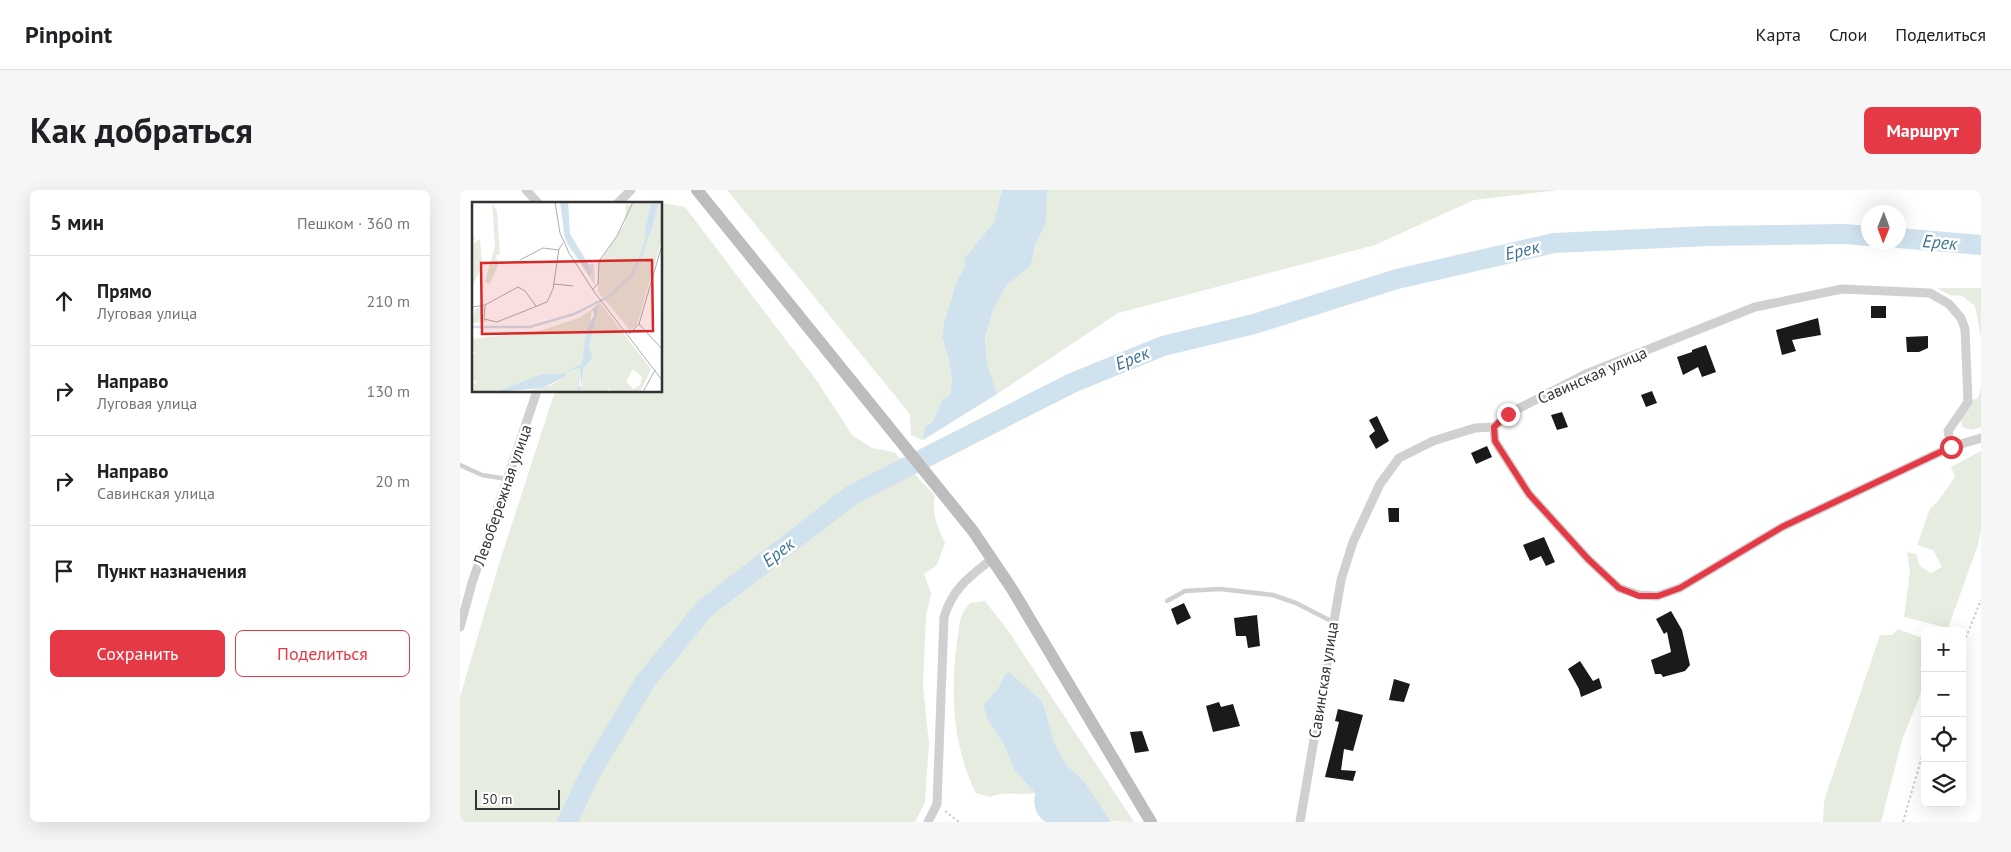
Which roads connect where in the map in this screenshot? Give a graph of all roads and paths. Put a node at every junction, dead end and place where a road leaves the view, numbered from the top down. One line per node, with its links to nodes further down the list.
1 (526, 190): 4 (street)
2 (632, 190): 5 (street)
3 (697, 190): 12 (street)
4 (537, 202)
5 (619, 202)
6 (537, 392): 11 (street, Левобережная улица)
7 (1494, 427): 9 (street); 9 (street, Савинская улица); 15 (street, Савинская улица)
8 (1981, 438): 9 (street)
9 (1951, 447)
10 (460, 465): 11 (lane)
11 (507, 479): 16 (street, Левобережная улица)
12 (992, 558): 19 (street); 22 (street)
13 (1981, 600): 17 (path)
14 (1167, 601): 15 (lane)
15 (1333, 622): 23 (street, Савинская улица)
16 (460, 627)
17 (1966, 637)
18 (1921, 760): 24 (path)
19 (937, 804): 20 (street); 21 (path)
20 (928, 822)
21 (958, 822)
22 (1151, 822)
23 (1300, 822)
24 (1903, 822)

